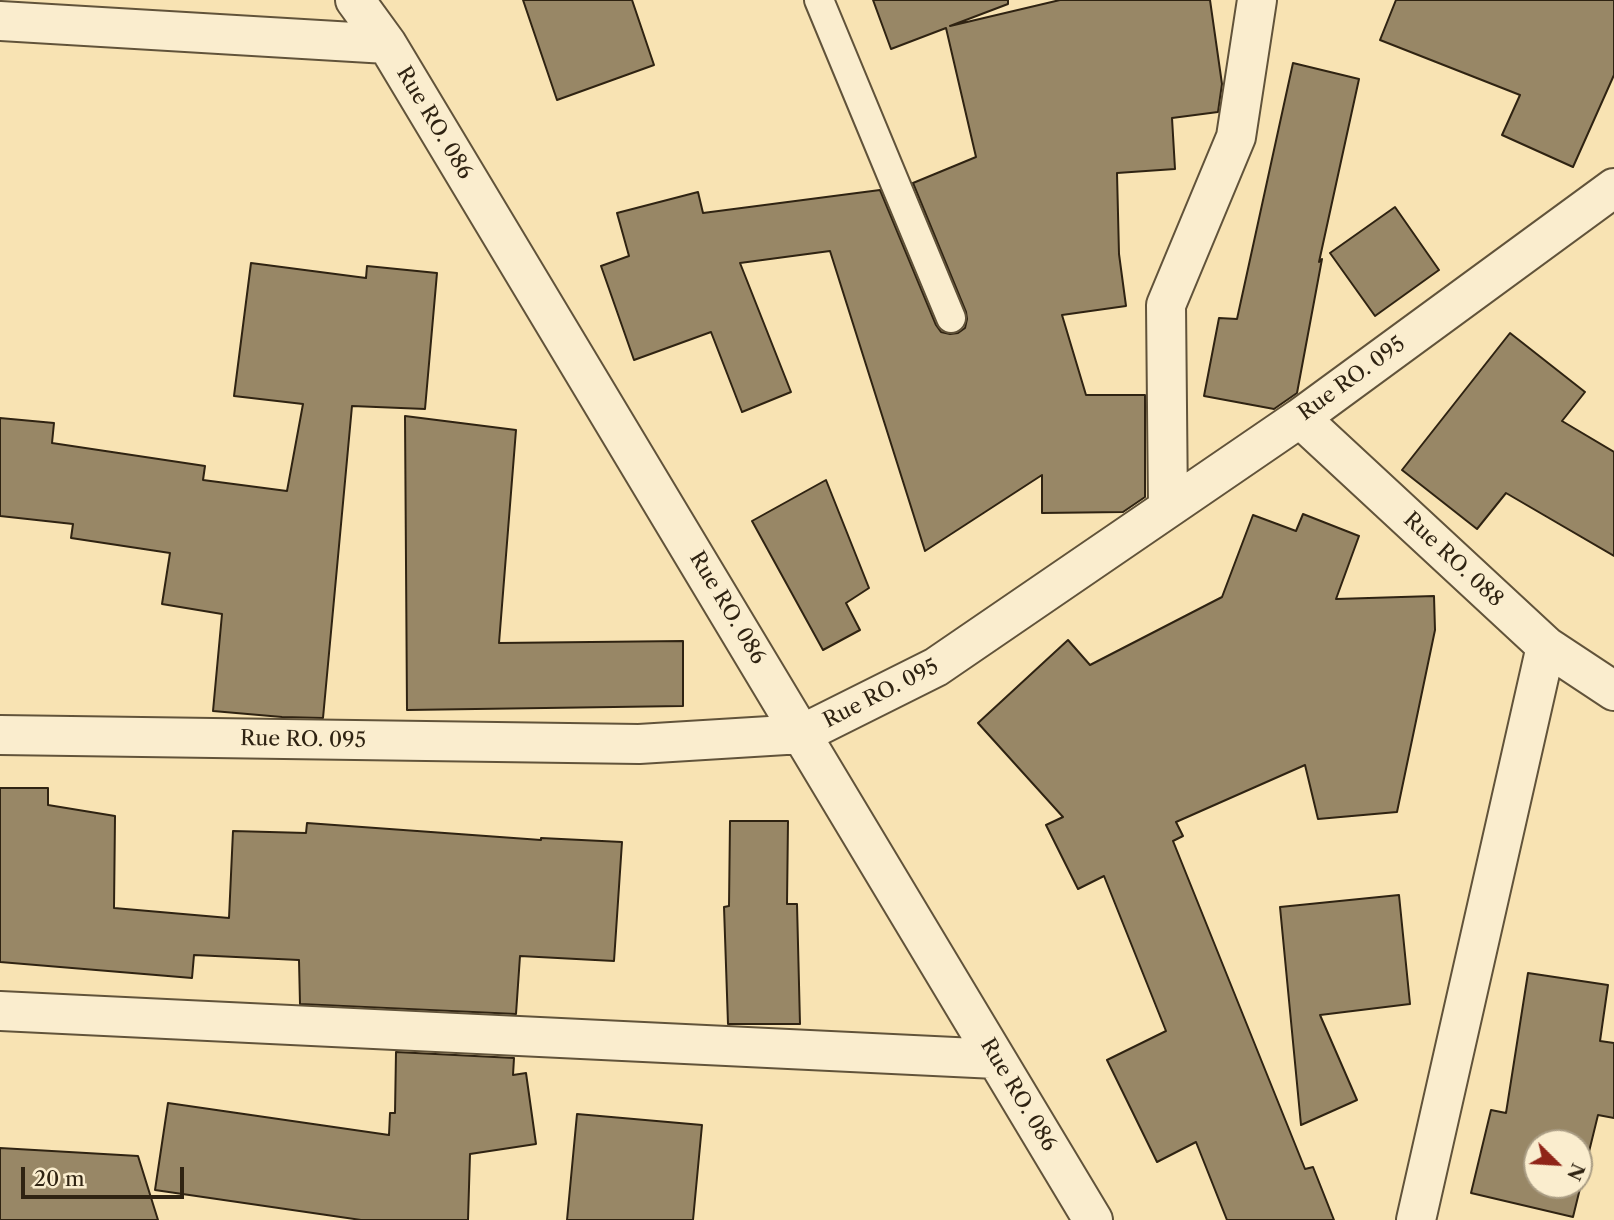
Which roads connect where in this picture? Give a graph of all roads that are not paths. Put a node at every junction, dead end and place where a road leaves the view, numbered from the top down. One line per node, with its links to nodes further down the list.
1 (355, 0): 5 (street, Rue RO. 086)
2 (819, 0): 7 (lane)
3 (1257, 0): 9 (street)
4 (0, 21): 5 (street)
5 (387, 44): 12 (street, Rue RO. 086)
6 (1614, 188): 8 (street, Rue RO. 095)
7 (951, 318)
8 (1300, 418): 9 (street, Rue RO. 095); 10 (street, Rue RO. 088)
9 (1168, 508): 12 (street, Rue RO. 095)
10 (1546, 646): 11 (street, Rue RO. 088); 17 (street)
11 (1614, 691)
12 (802, 734): 13 (street, Rue RO. 095); 15 (street, Rue RO. 086)
13 (0, 735)
14 (0, 1011): 15 (street)
15 (996, 1059): 16 (street, Rue RO. 086)
16 (1093, 1220)
17 (1416, 1220)

